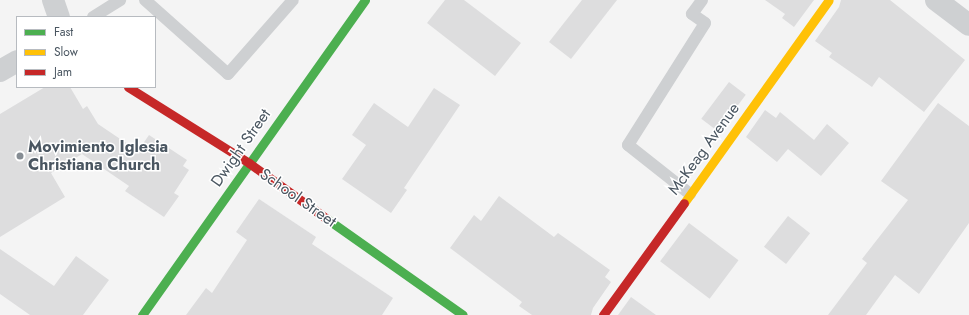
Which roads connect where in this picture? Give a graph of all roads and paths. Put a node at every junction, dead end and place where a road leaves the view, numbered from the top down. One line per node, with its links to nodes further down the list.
1 (53, 0): 9 (street)
2 (120, 0): 10 (lane)
3 (145, 0): 4 (lane)
4 (293, 0)
5 (365, 0): 15 (street, Dwight Street)
6 (702, 0): 16 (lane)
7 (829, 0): 16 (street, McKeag Avenue)
8 (936, 0): 11 (street)
9 (59, 16)
10 (95, 16)
11 (969, 25)
12 (16, 62): 13 (street)
13 (0, 71)
14 (130, 88): 15 (street, School Street)
15 (249, 163): 17 (street, Dwight Street); 18 (street, School Street)
16 (690, 194): 19 (street, McKeag Avenue)
17 (142, 315)
18 (463, 315)
19 (603, 315)

